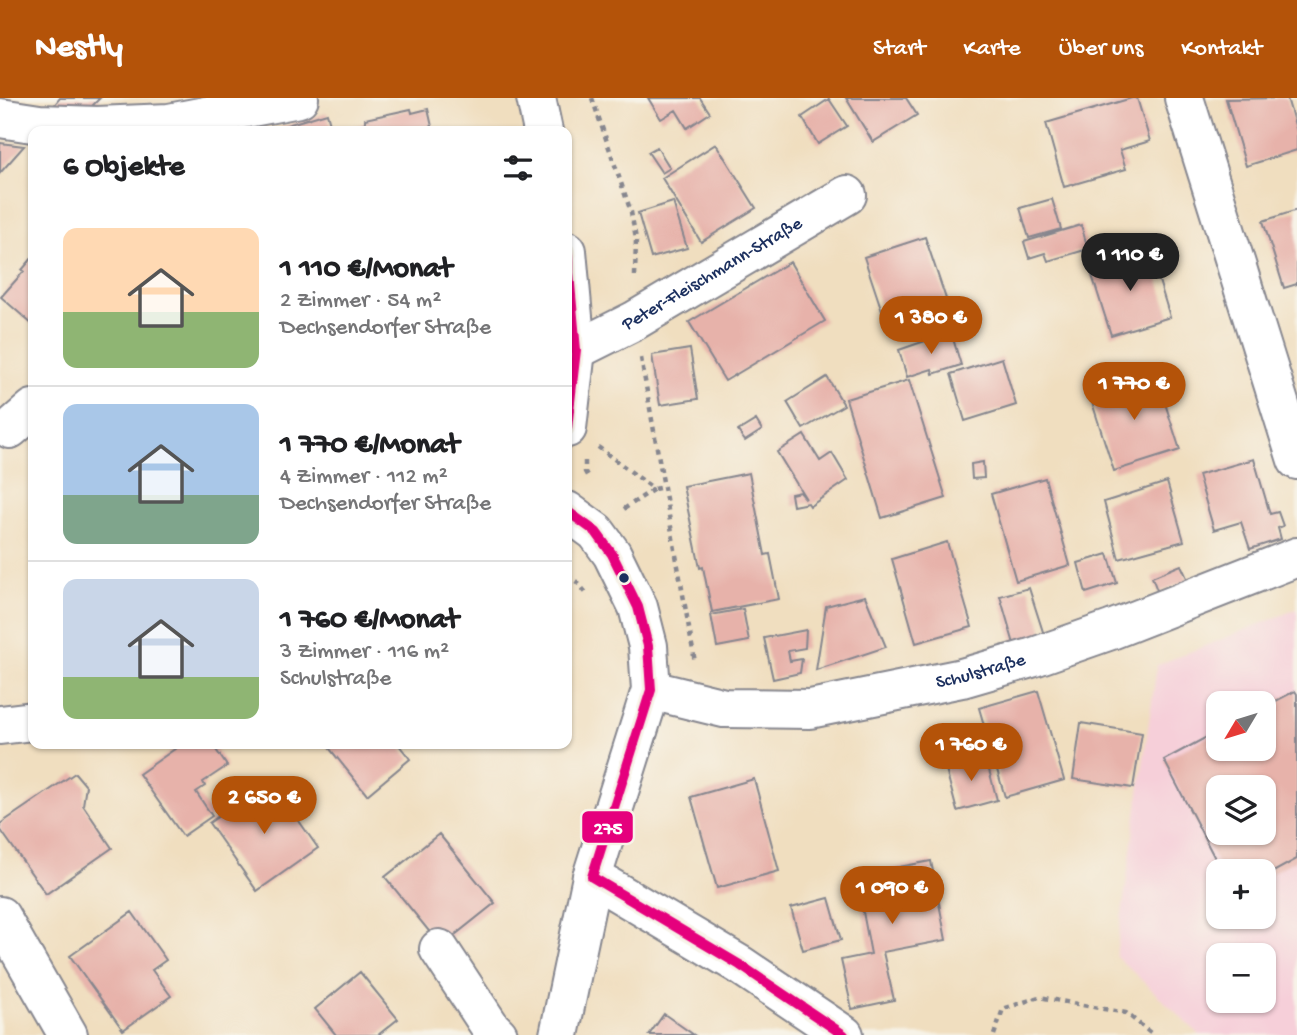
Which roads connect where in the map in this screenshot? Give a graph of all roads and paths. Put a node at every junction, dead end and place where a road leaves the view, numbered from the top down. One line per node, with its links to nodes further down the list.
1 (299, 98): 7 (street)
2 (536, 98): 8 (street)
3 (592, 98): 11 (path)
4 (1184, 98): 15 (street)
5 (0, 118): 6 (street)
6 (97, 126)
7 (173, 126)
8 (542, 126)
9 (847, 195): 11 (street, Peter-Fleischmann-Straße)
10 (572, 306): 12 (street)
11 (634, 321): 12 (street, Peter-Fleischmann-Straße); 16 (path)
12 (576, 350): 13 (street)
13 (572, 388)
14 (572, 429): 17 (path)
15 (1297, 460)
16 (664, 487): 17 (path); 22 (path)
17 (654, 489): 19 (path)
18 (572, 515): 21 (street)
19 (615, 515)
20 (1297, 557): 22 (street, Schulstraße)
21 (651, 690): 22 (street, Schulstraße); 25 (street)
22 (692, 700)
23 (28, 721): 24 (street)
24 (0, 724)
25 (592, 877): 30 (street); 31 (street)
26 (0, 916): 28 (street)
27 (439, 949): 29 (street)
28 (68, 1035)
29 (498, 1035)
30 (559, 1035)
31 (844, 1035)
32 (994, 1035): 33 (path)
33 (1153, 1035)

